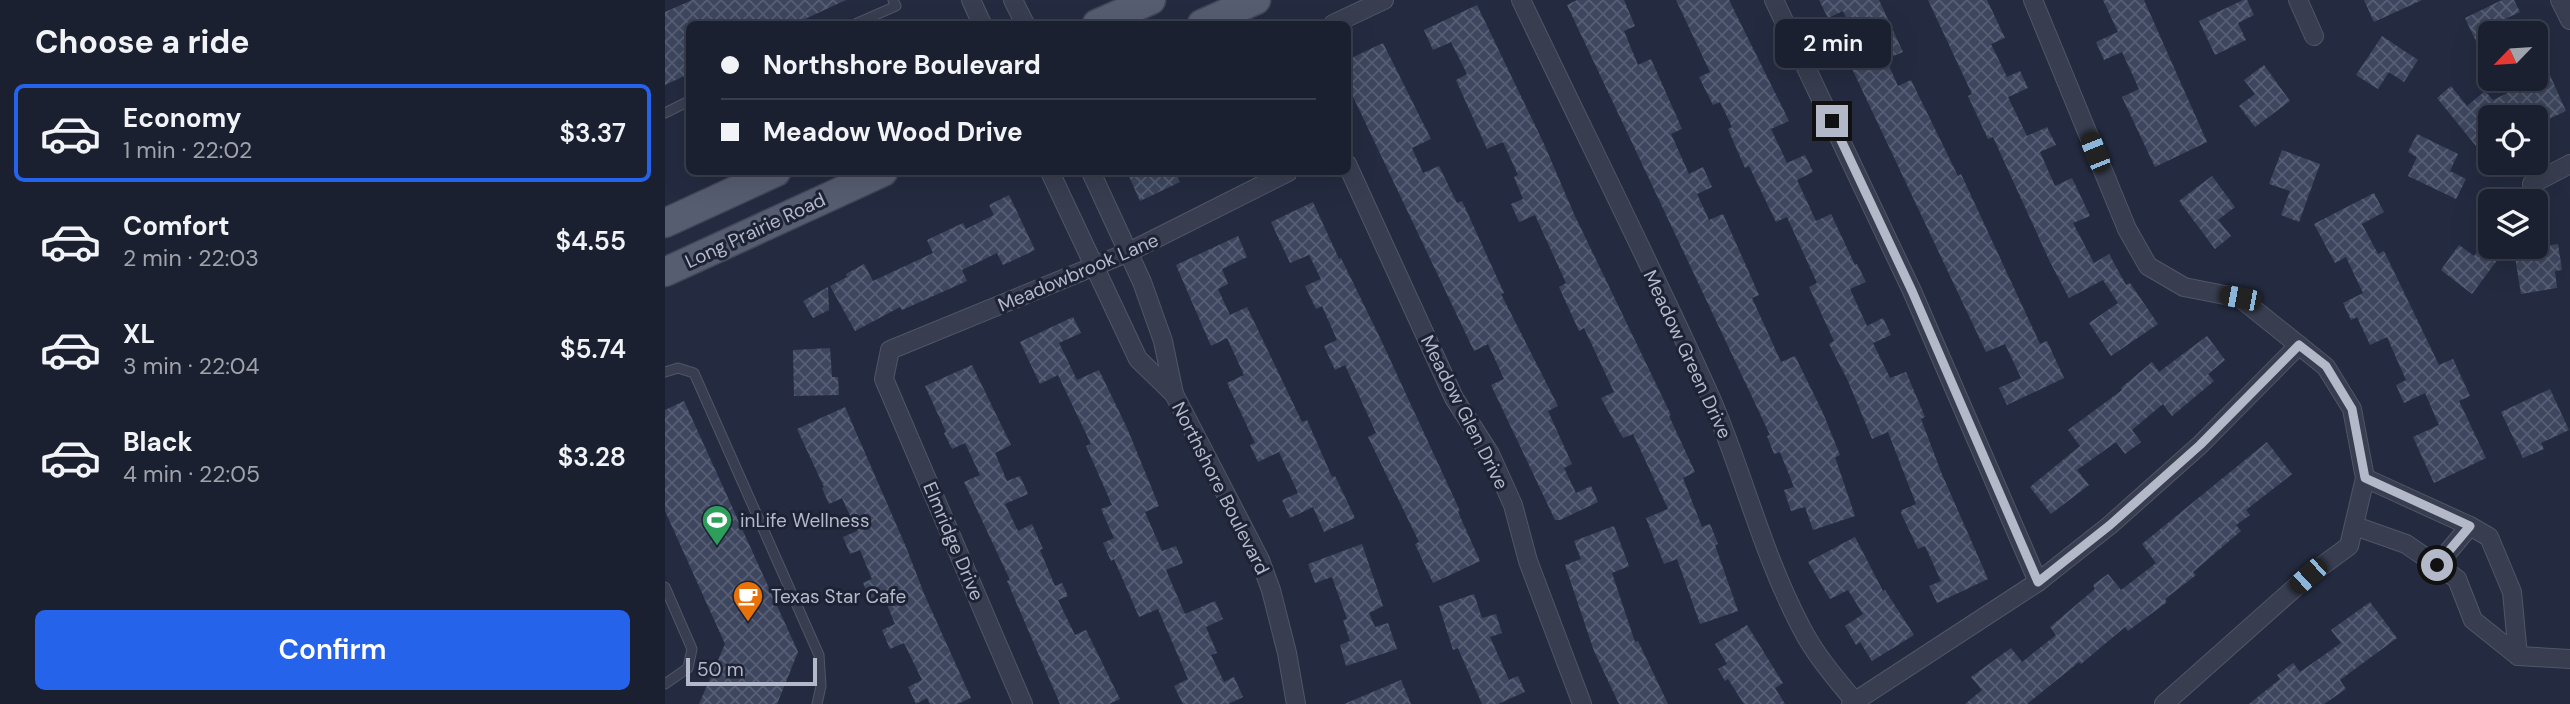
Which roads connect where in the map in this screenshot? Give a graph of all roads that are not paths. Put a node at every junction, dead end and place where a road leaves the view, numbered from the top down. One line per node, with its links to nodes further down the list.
1 (893, 0): 13 (lane)
2 (971, 0): 14 (street)
3 (1013, 0): 15 (street)
4 (1151, 0): 16 (main road)
5 (1256, 0): 17 (main road)
6 (1384, 0): 18 (street)
7 (1521, 0): 49 (street, Meadow Green Drive)
8 (1774, 0): 44 (street)
9 (2033, 0): 36 (street)
10 (2298, 0): 19 (street)
11 (2560, 0): 12 (street)
12 (2570, 20)
13 (862, 21)
14 (981, 21)
15 (1024, 21)
16 (1104, 21)
17 (1209, 21)
18 (1339, 21)
19 (2314, 36)
20 (686, 102): 21 (lane)
21 (665, 113)
22 (2570, 164): 29 (street)
23 (1351, 173): 53 (street, Meadow Glen Drive)
24 (762, 175): 30 (main road)
25 (876, 175): 35 (main road, Long Prairie Road)
26 (1051, 175): 34 (street, Northshore Boulevard)
27 (1092, 175): 33 (street, Northshore Boulevard)
28 (1281, 175): 33 (street, Meadowbrook Lane)
29 (2532, 184)
30 (711, 202): 31 (main road); 32 (main road)
31 (665, 223)
32 (665, 241)
33 (1129, 252): 34 (street, Meadowbrook Lane); 39 (street, Northshore Boulevard)
34 (1094, 268): 38 (street, Meadowbrook Lane); 39 (street, Northshore Boulevard)
35 (665, 272)
36 (2299, 345): 40 (street); 44 (street)
37 (665, 372): 50 (lane)
38 (884, 379): 51 (street, Elmridge Drive)
39 (1174, 394): 52 (street, Northshore Boulevard)
40 (2365, 478): 41 (street); 42 (street)
41 (2355, 526): 43 (street); 54 (street)
42 (2470, 526): 43 (street); 46 (street)
43 (2437, 565): 46 (street)
44 (2038, 582): 49 (street)
45 (665, 587): 48 (lane)
46 (2518, 656): 47 (street)
47 (2570, 659)
48 (665, 684)
49 (1854, 703)
50 (817, 704)
51 (1023, 704)
52 (1296, 704)
53 (1582, 704)
54 (2164, 704)

